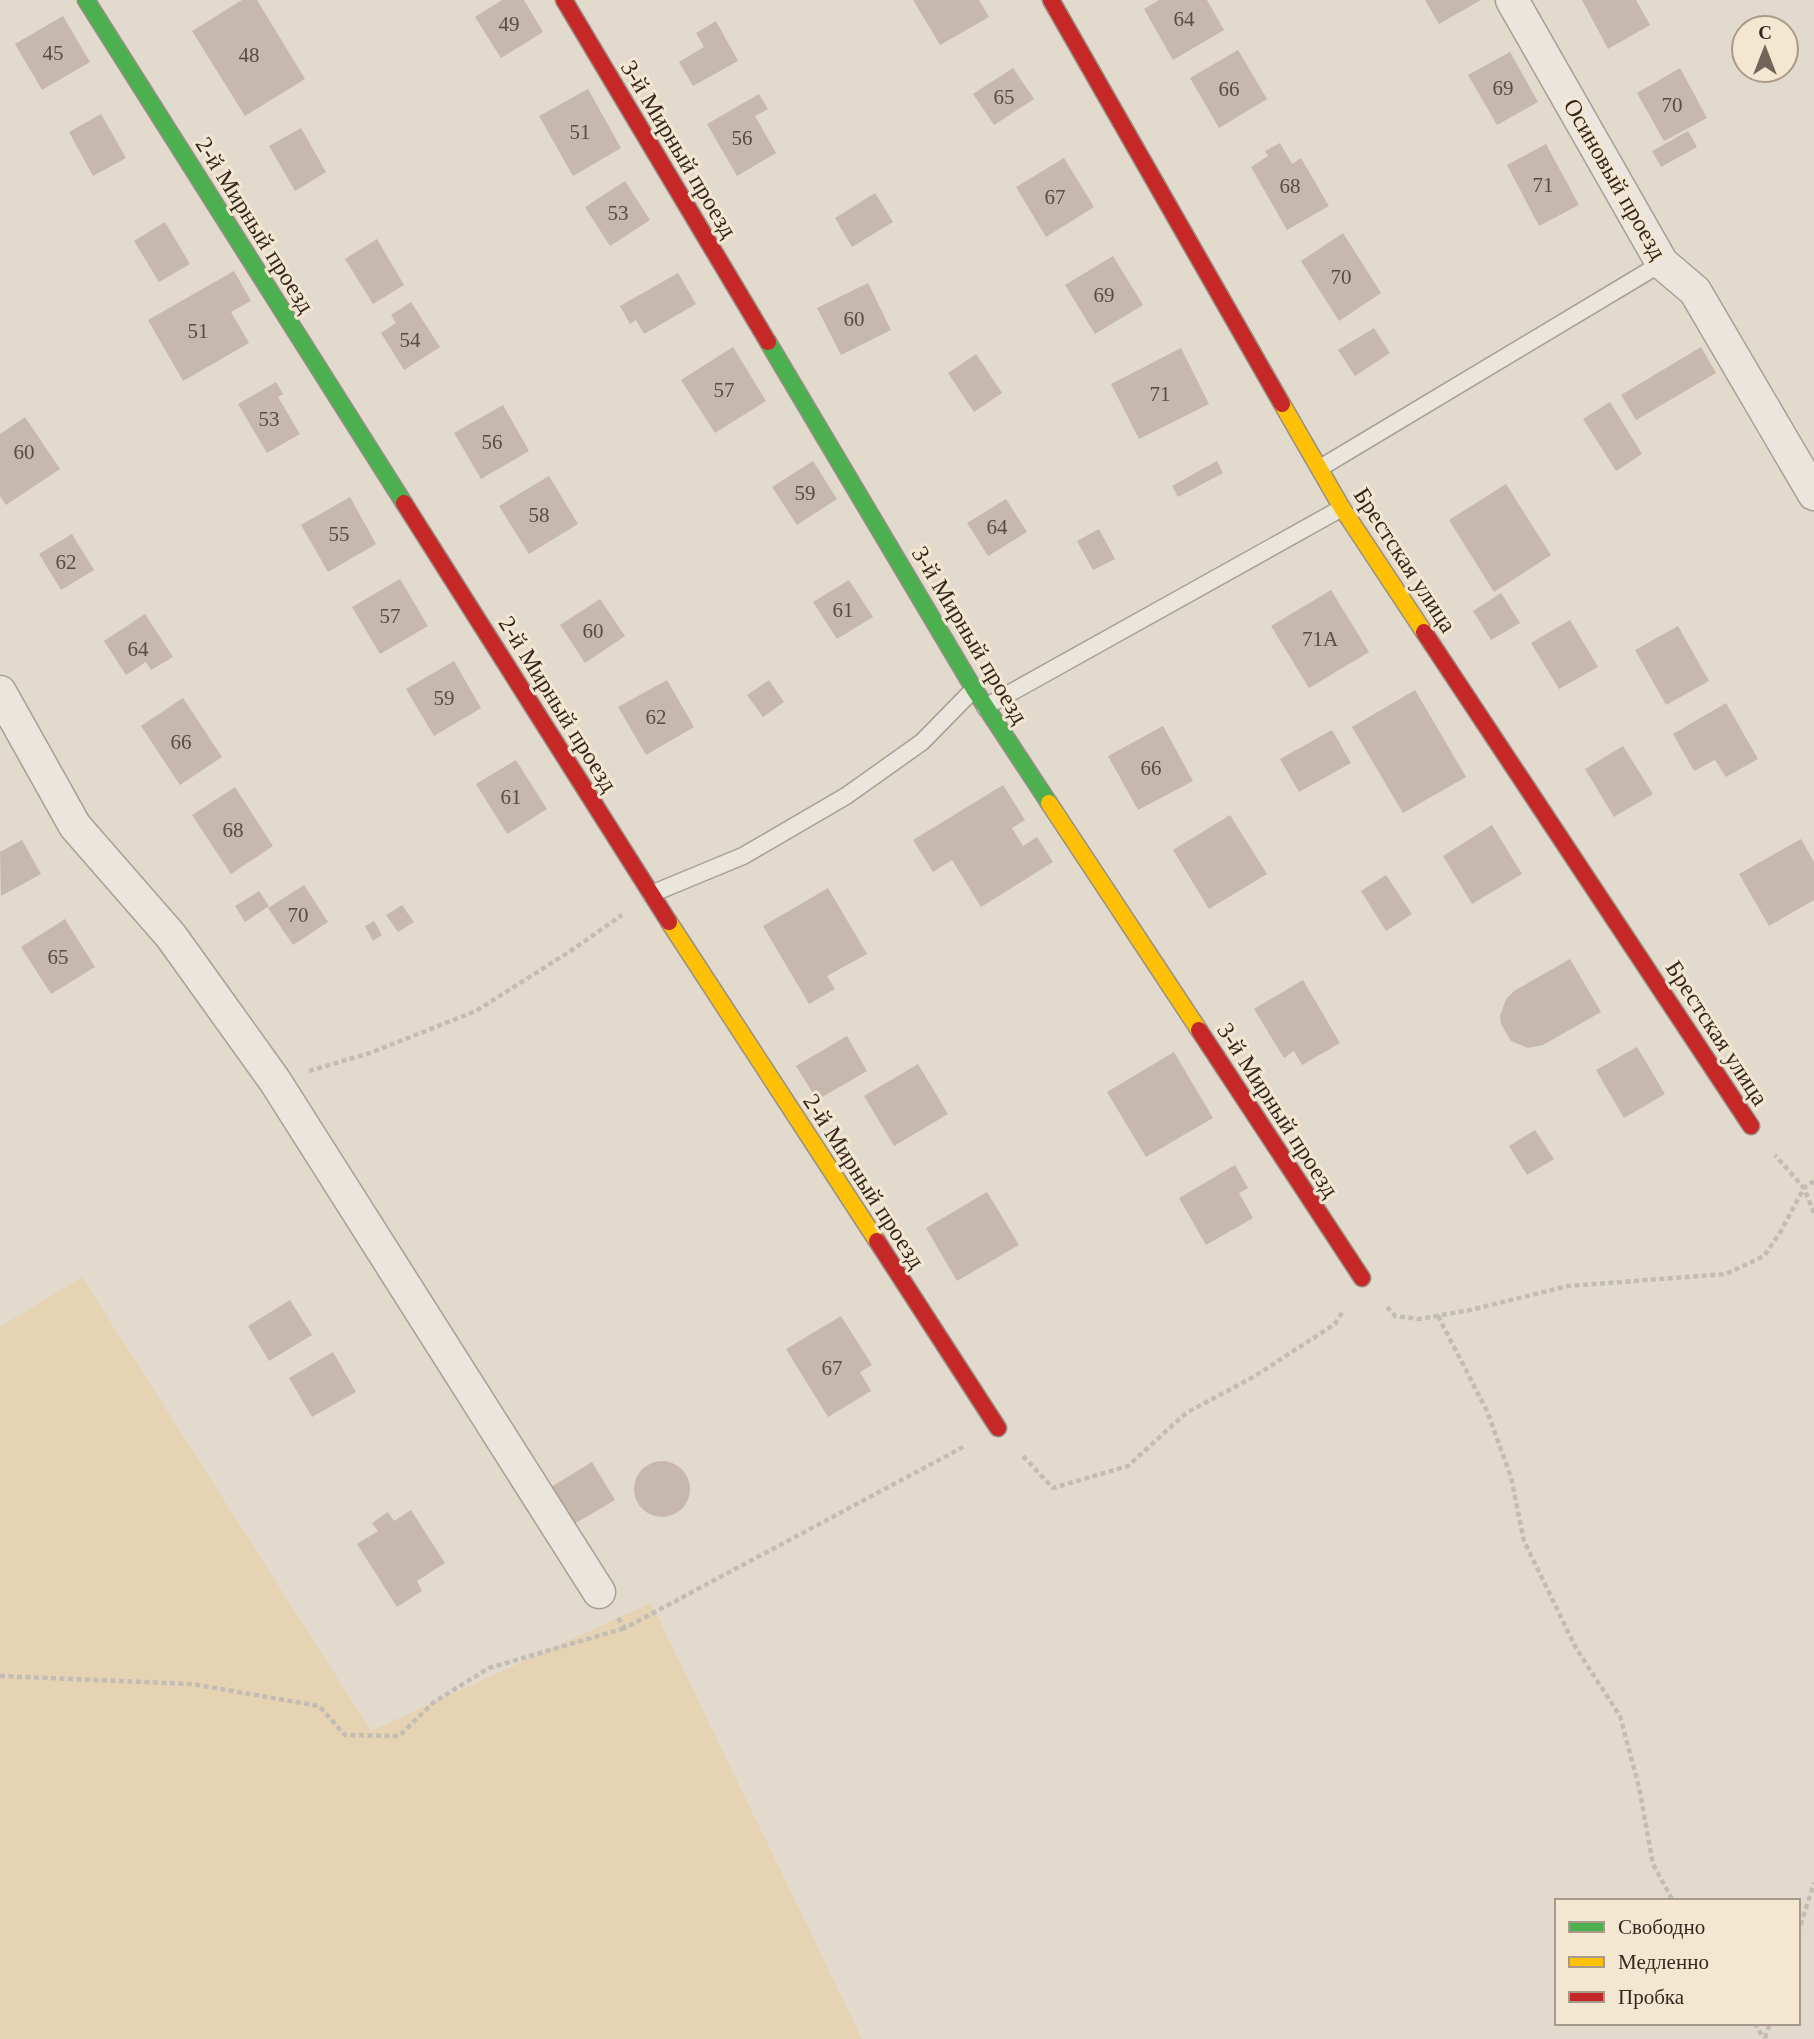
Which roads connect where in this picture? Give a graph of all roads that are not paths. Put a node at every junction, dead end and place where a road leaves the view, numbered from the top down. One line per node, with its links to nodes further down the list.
1 (86, 0): 12 (street, 2-й Мирный проезд)
2 (564, 0): 9 (street, 3-й Мирный проезд)
3 (1051, 0): 6 (street, Брестская улица)
4 (1512, 0): 5 (street, Осиновый проезд)
5 (1662, 263): 6 (lane); 7 (street, Осиновый проезд)
6 (1320, 468): 8 (street, Брестская улица)
7 (1814, 494)
8 (1342, 508): 11 (lane); 13 (street, Брестская улица)
9 (974, 689): 11 (street, 3-й Мирный проезд); 12 (lane)
10 (0, 692): 16 (street)
11 (985, 707): 14 (street, 3-й Мирный проезд)
12 (651, 894): 15 (street, 2-й Мирный проезд)
13 (1751, 1126)
14 (1362, 1278)
15 (998, 1428)
16 (599, 1592)

